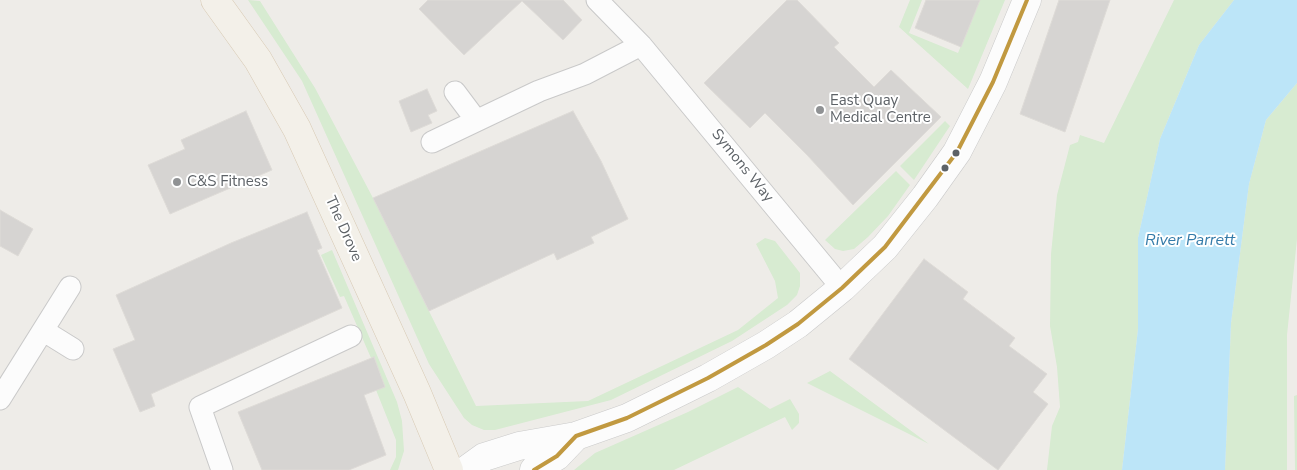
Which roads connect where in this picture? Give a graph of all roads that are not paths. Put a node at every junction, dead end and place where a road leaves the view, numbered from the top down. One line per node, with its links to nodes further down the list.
1 (215, 0): 16 (main road, The Drove)
2 (597, 0): 4 (street, Symons Way)
3 (1027, 0): 9 (street)
4 (641, 45): 6 (street); 9 (street, Symons Way)
5 (455, 92): 6 (street)
6 (476, 120): 7 (street)
7 (432, 142)
8 (70, 287): 10 (street)
9 (842, 288): 14 (street)
10 (44, 331): 12 (street); 13 (street)
11 (351, 336): 15 (street)
12 (73, 349)
13 (0, 399)
14 (576, 436): 17 (street); 18 (street)
15 (222, 470)
16 (449, 470)
17 (466, 470)
18 (534, 470)

